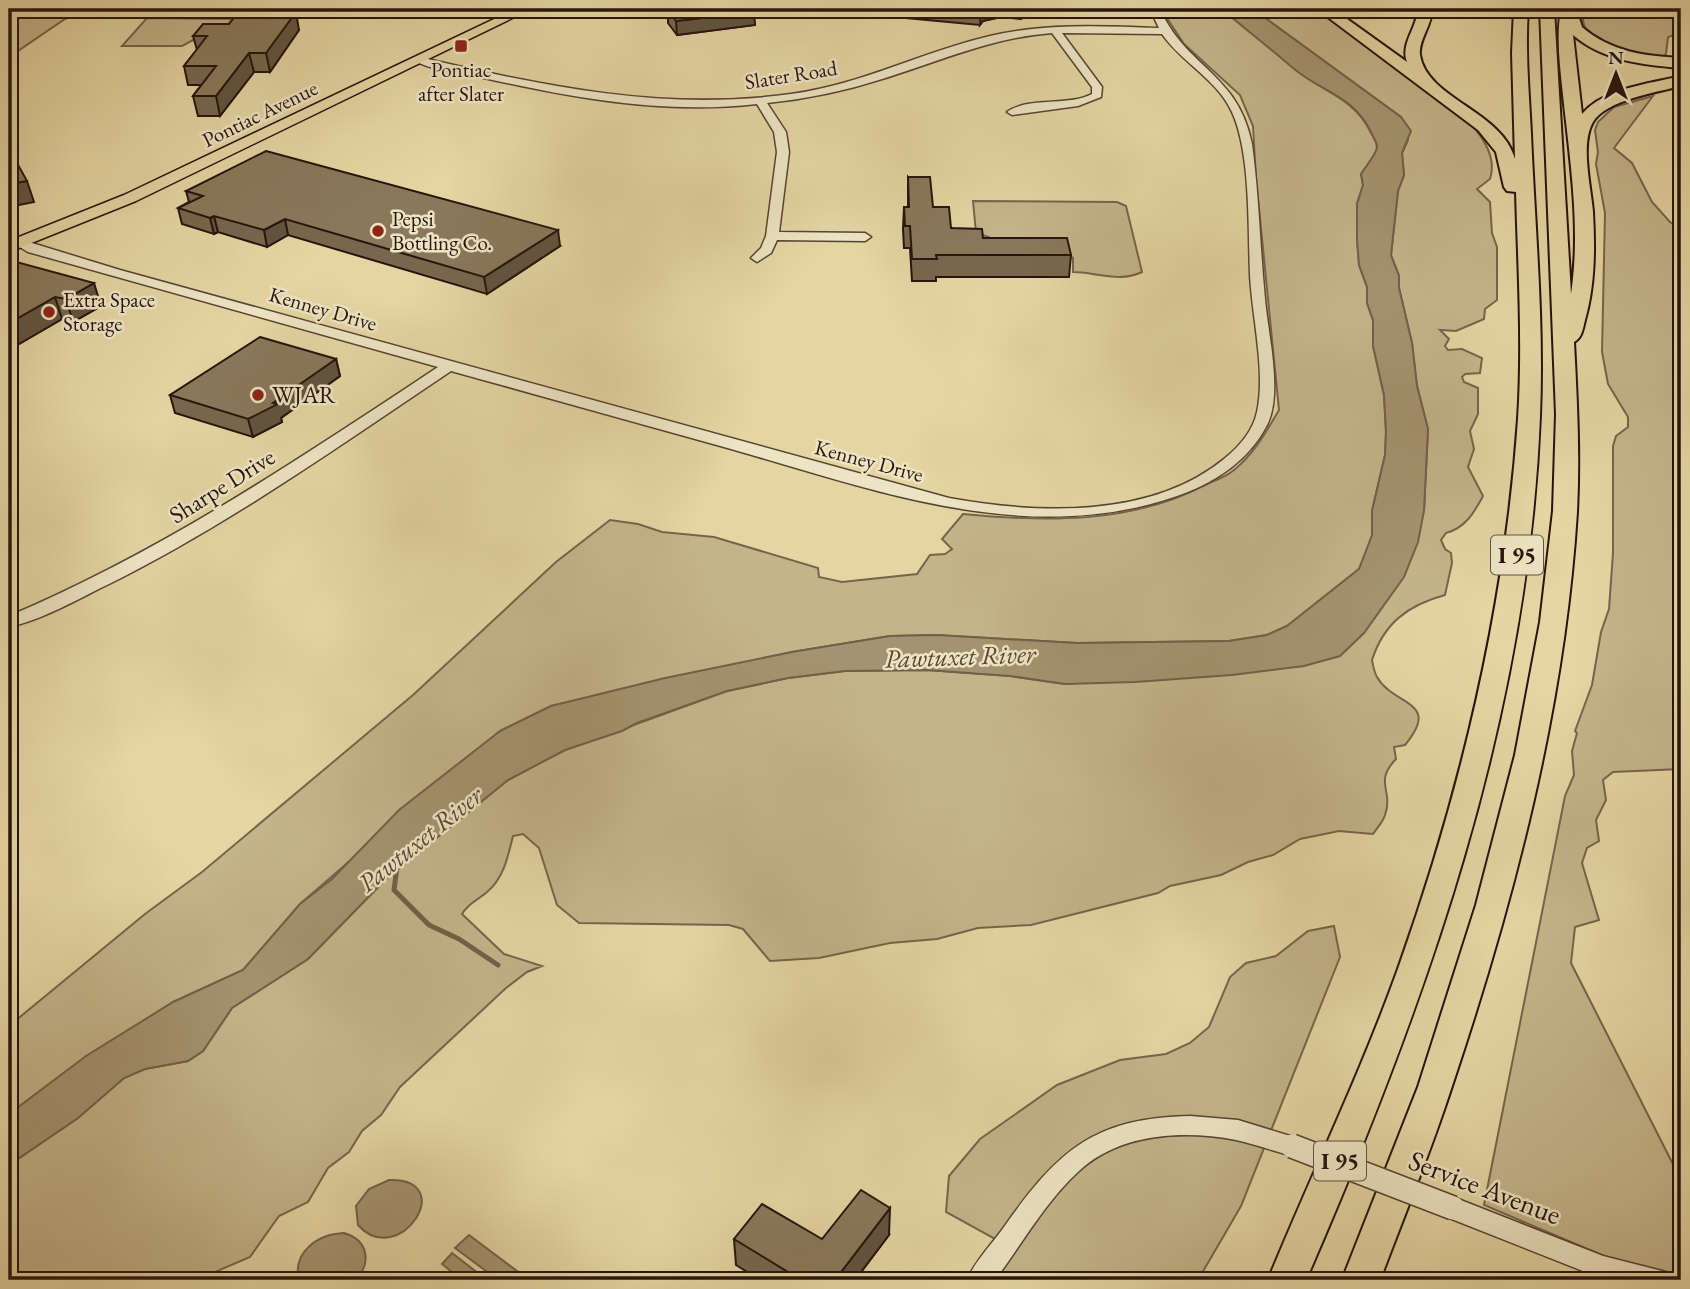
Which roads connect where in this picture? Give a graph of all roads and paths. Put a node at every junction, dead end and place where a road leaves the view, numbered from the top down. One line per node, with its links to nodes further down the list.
1 (524, 9): 10 (main road, Pontiac Avenue)
2 (1155, 9): 9 (street, Kenney Drive)
3 (1324, 9): 14 (highway)
4 (1425, 9): 14 (highway)
5 (1521, 9): 17 (highway, I 95)
6 (1547, 9): 22 (highway, I 95)
7 (1569, 9): 11 (highway); 16 (highway)
8 (1055, 30): 9 (street, Slater Road); 13 (street, Slater Road); 15 (street)
9 (1164, 31): 23 (street, Kenney Drive)
10 (419, 60): 13 (street, Slater Road); 20 (main road, Pontiac Avenue)
11 (1681, 63)
12 (1681, 81): 16 (highway)
13 (760, 101): 18 (street)
14 (1458, 106): 17 (highway)
15 (1012, 112)
16 (1579, 153): 22 (highway)
17 (1525, 235): 26 (highway, I 95)
18 (772, 236): 19 (street); 21 (street)
19 (865, 237)
20 (14, 245): 23 (street, Kenney Drive)
21 (757, 258)
22 (1564, 352): 27 (highway, I 95)
23 (448, 367): 24 (street, Sharpe Drive)
24 (9, 622)
25 (981, 1280): 28 (street, Service Avenue, bridge)
26 (1287, 1280)
27 (1361, 1280)
28 (1657, 1280)

